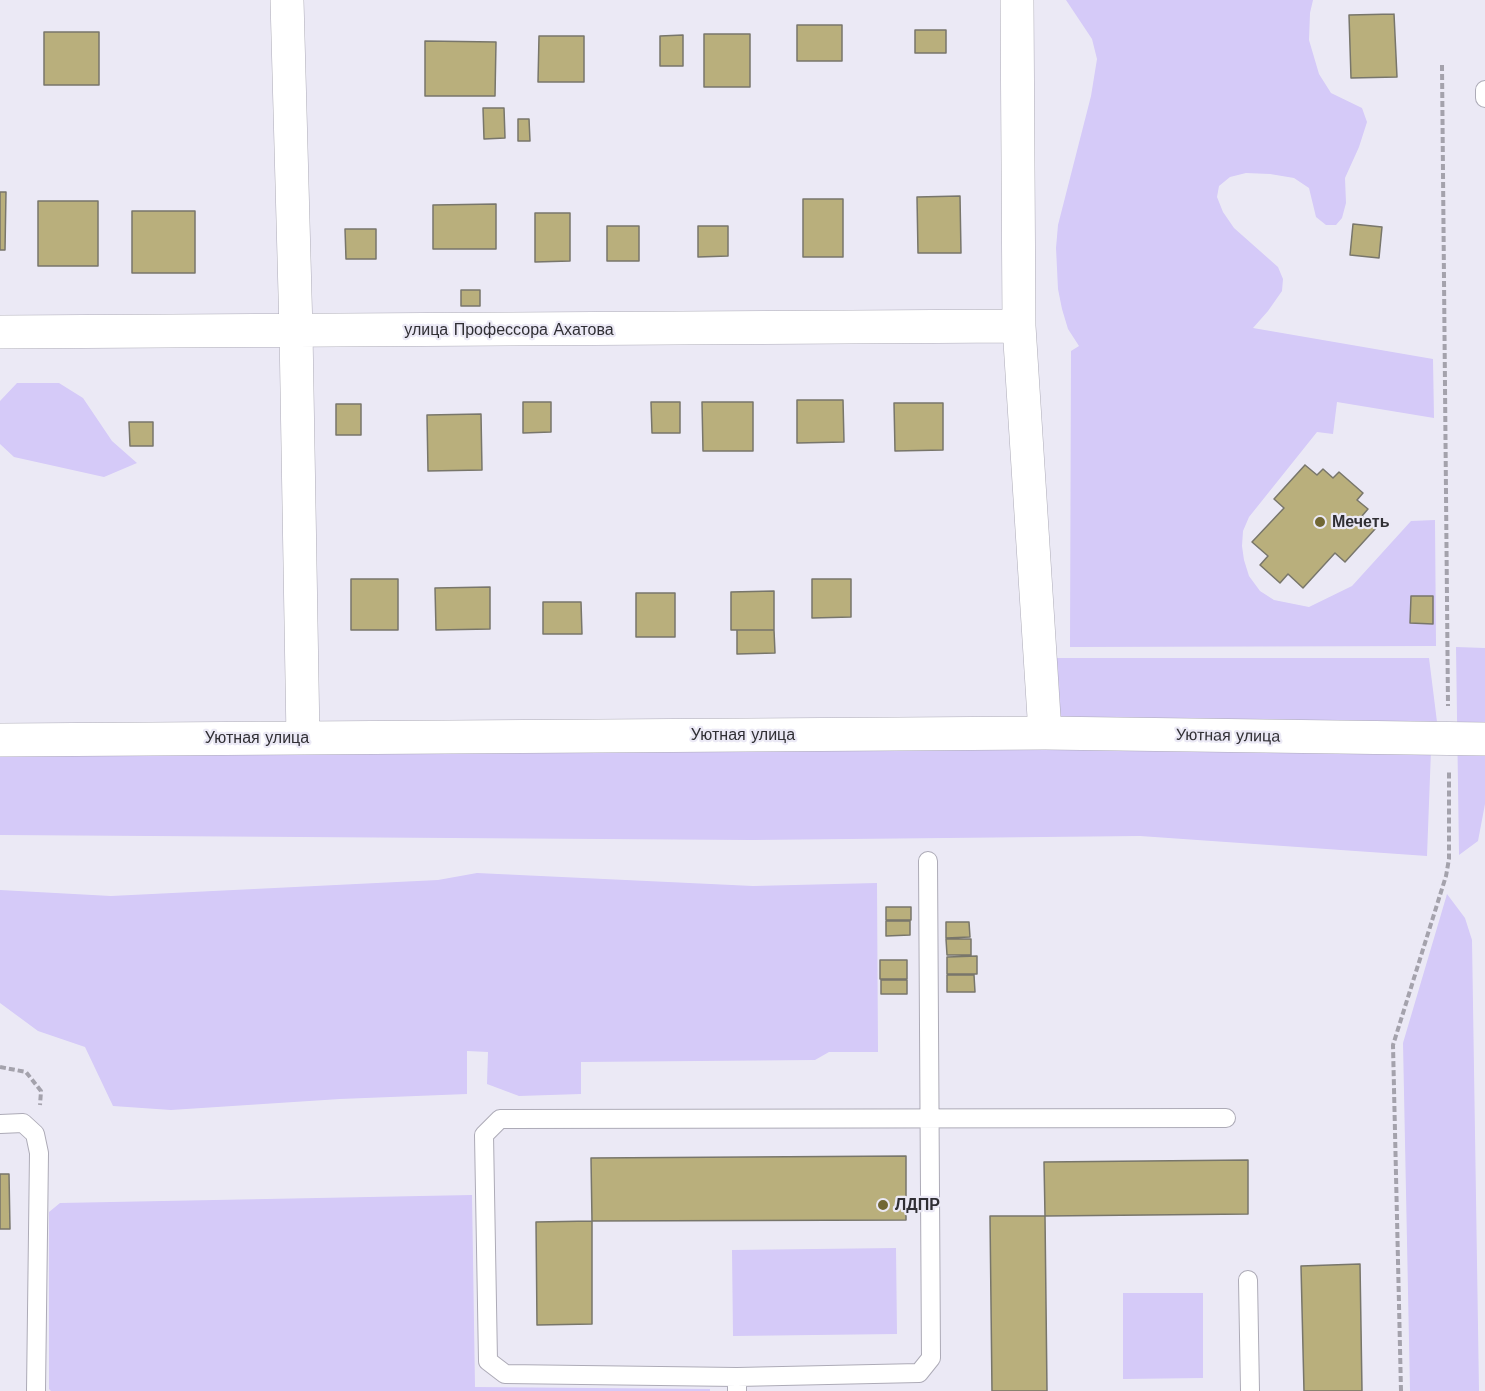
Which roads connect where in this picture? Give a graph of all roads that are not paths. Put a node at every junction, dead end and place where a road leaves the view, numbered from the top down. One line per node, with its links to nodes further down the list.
1 (287, 0): 6 (street)
2 (1017, 0): 5 (street)
3 (1485, 90): 4 (lane)
4 (1485, 98)
5 (1019, 326): 6 (street, улица Профессора Ахатова); 8 (street)
6 (296, 331): 7 (street, улица Профессора Ахатова); 9 (street)
7 (0, 332)
8 (1045, 733): 9 (street, Уютная улица); 10 (street, Уютная улица)
9 (303, 738): 11 (street, Уютная улица)
10 (1485, 739)
11 (0, 740)
12 (928, 861): 13 (lane)
13 (930, 1118): 14 (lane); 17 (lane); 17 (lane)
14 (1226, 1118)
15 (0, 1124): 18 (lane)
16 (1248, 1280): 19 (lane)
17 (737, 1384)
18 (36, 1391)
19 (1250, 1391)

